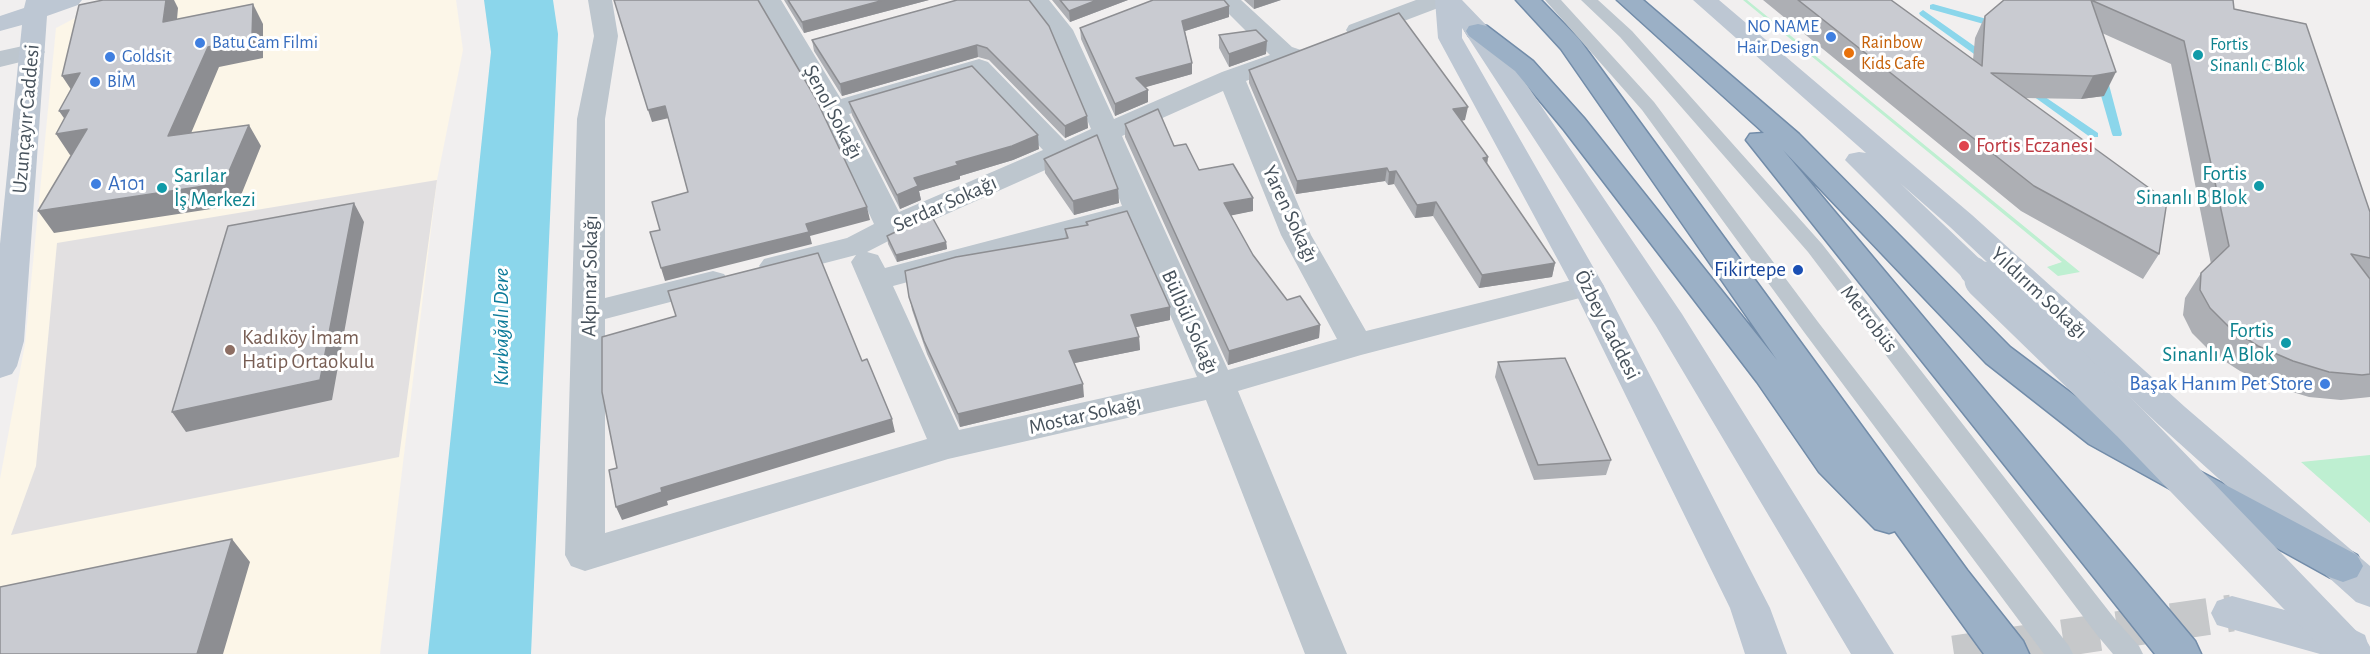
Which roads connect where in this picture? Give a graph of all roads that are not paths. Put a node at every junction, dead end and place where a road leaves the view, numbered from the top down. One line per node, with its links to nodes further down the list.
1 (70, 0): 14 (main road)
2 (600, 0): 30 (street, Akpınar Sokağı)
3 (769, 0): 22 (street, Şenol Sokağı)
4 (1036, 0): 23 (street, Bülbül Sokağı)
5 (1227, 0): 18 (street)
6 (1437, 0): 18 (street, Serdar Sokağı)
7 (1448, 0): 17 (main road); 29 (main road, Özbey Caddesi)
8 (1528, 0): 37 (highway)
9 (1553, 0): 43 (lane)
10 (1589, 0): 44 (lane, Metrobüs)
11 (1623, 0): 45 (highway)
12 (1629, 0): 36 (highway)
13 (1705, 0): 16 (main road, Yıldırım Sokağı)
14 (36, 7): 15 (main road, Uzunçayır Caddesi); 19 (main road, Uzunçayır Caddesi)
15 (0, 24)
16 (1735, 26): 36 (main road, Yıldırım Sokağı); 46 (main road, bridge)
17 (1478, 31): 37 (highway); 41 (main road)
18 (1309, 48): 21 (street, Serdar Sokağı)
19 (32, 52): 20 (street); 32 (main road, Uzunçayır Caddesi)
20 (0, 59)
21 (1231, 78): 23 (street, Serdar Sokağı); 31 (street, Yaren Sokağı)
22 (834, 110): 24 (street); 26 (street, Şenol Sokağı)
23 (1107, 133): 24 (street, Serdar Sokağı); 25 (street, Bülbül Sokağı)
24 (1061, 153): 26 (street, Serdar Sokağı)
25 (1139, 210): 28 (street); 33 (street, Bülbül Sokağı)
26 (891, 227): 27 (street, Serdar Sokağı)
27 (858, 245): 28 (street); 30 (street, Serdar Sokağı)
28 (877, 280): 34 (street)
29 (1588, 286): 31 (street, Mostar Sokağı); 40 (main road, Özbey Caddesi)
30 (590, 312): 35 (street, Akpınar Sokağı)
31 (1358, 345): 33 (street, Mostar Sokağı)
32 (0, 366)
33 (1218, 385): 34 (street, Mostar Sokağı); 39 (street, Bülbül Sokağı)
34 (948, 446): 35 (street, Mostar Sokağı)
35 (585, 555)
36 (2357, 578)
37 (1953, 582): 42 (highway)
38 (2232, 613): 47 (main road)
39 (1326, 654)
40 (1766, 654)
41 (1873, 654)
42 (2008, 654)
43 (2060, 654)
44 (2130, 654)
45 (2180, 654)
46 (2353, 654)
47 (2362, 654)

